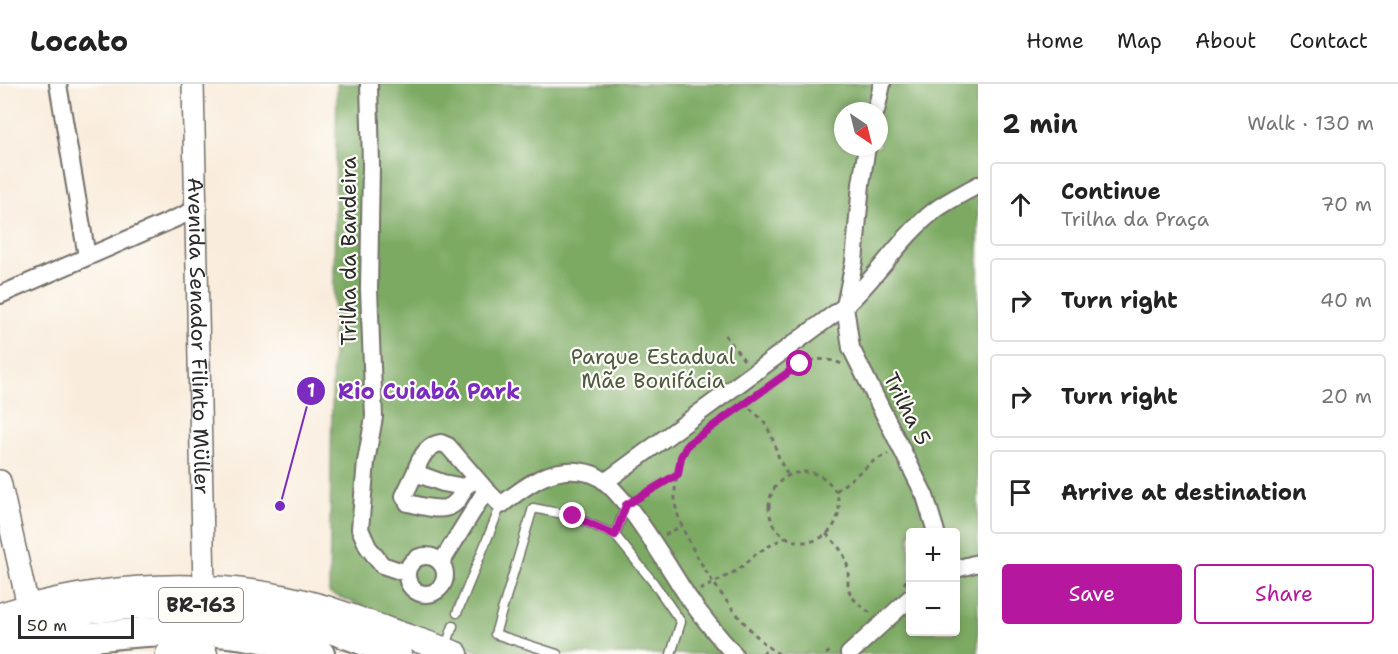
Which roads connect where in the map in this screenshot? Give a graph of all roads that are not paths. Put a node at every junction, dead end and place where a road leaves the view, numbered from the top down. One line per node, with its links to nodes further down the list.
1 (58, 84): 9 (street)
2 (193, 84): 8 (street, Avenida Senador Filinto Müller)
3 (369, 84): 23 (street, Trilha da Bandeira)
4 (882, 84): 5 (street)
5 (878, 102)
6 (866, 156): 11 (street, Trilha 5)
7 (978, 185): 11 (street)
8 (195, 210): 9 (street); 24 (street, Avenida Senador Filinto Müller)
9 (87, 257): 10 (street)
10 (0, 295)
11 (845, 306): 14 (street); 18 (street, Trilha 5)
12 (415, 474): 15 (street); 15 (street); 15 (street)
13 (0, 480): 26 (street)
14 (605, 482): 16 (street); 17 (street)
15 (475, 486): 16 (street); 20 (street)
16 (501, 505): 27 (lane)
17 (626, 505): 19 (lane); 39 (street)
18 (935, 528)
19 (615, 535): 37 (lane); 38 (lane)
20 (441, 563): 23 (street); 23 (street)
21 (978, 563): 22 (street)
22 (960, 568)
23 (406, 573)
24 (204, 588): 26 (main road); 31 (main road)
25 (906, 602): 40 (street)
26 (28, 606): 28 (main road)
27 (457, 614)
28 (0, 615)
29 (453, 626): 31 (lane)
30 (0, 631): 36 (highway, BR-163)
31 (450, 652)
32 (7, 654): 35 (highway, BR-163)
33 (168, 654): 34 (main road)
34 (205, 654)
35 (320, 654)
36 (397, 654)
37 (557, 654)
38 (671, 654)
39 (734, 654)
40 (849, 654)

